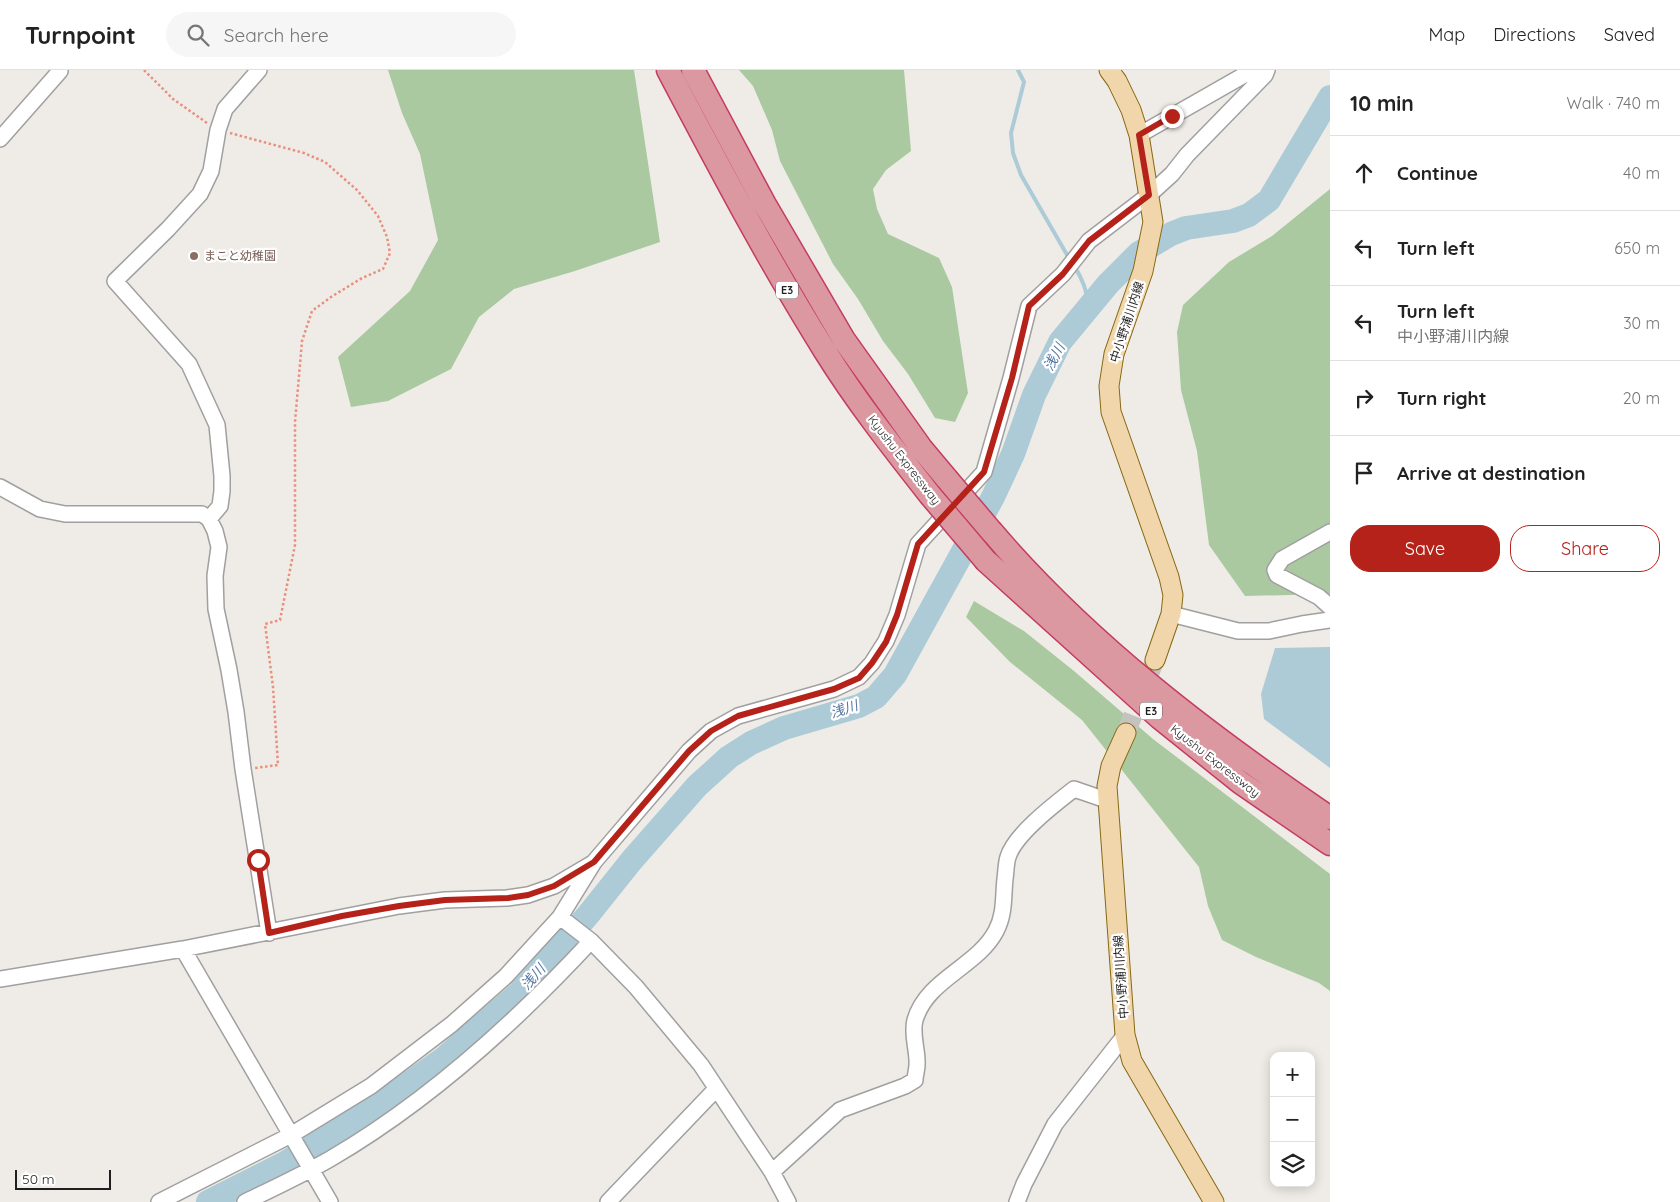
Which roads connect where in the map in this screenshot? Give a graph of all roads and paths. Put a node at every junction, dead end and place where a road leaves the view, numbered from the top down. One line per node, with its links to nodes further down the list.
1 (144, 70): 9 (path)
2 (259, 70): 9 (street)
3 (668, 70): 24 (highway, Kyushu Expressway / E3, bridge)
4 (692, 70): 23 (highway, Kyushu Expressway / E3, bridge)
5 (1109, 70): 10 (main road, 中小野浦川内線)
6 (1253, 70): 10 (street)
7 (1267, 70): 12 (street)
8 (60, 71): 11 (street)
9 (218, 130): 14 (street); 21 (path)
10 (1139, 135): 12 (main road, 中小野浦川内線)
11 (0, 139)
12 (1149, 195): 17 (main road, 中小野浦川内線); 25 (street)
13 (0, 488): 14 (street)
14 (209, 519): 21 (street)
15 (1330, 532): 16 (street)
16 (1330, 607)
17 (1171, 614): 18 (street); 19 (main road, 中小野浦川内線)
18 (1330, 620)
19 (1155, 660)
20 (1126, 733): 22 (main road, 中小野浦川内線)
21 (244, 769): 27 (street)
22 (1109, 801): 31 (main road, 中小野浦川内線); 35 (street)
23 (1330, 818)
24 (1330, 844)
25 (594, 862): 26 (street); 27 (street)
26 (563, 919): 28 (street); 33 (street)
27 (269, 933): 29 (street)
28 (588, 939): 32 (street); 34 (street)
29 (183, 949): 30 (street); 33 (street)
30 (0, 979)
31 (1125, 1035): 41 (street); 42 (main road, 中小野浦川内線)
32 (716, 1089): 35 (street); 39 (street)
33 (293, 1138): 34 (street); 36 (street)
34 (310, 1167): 37 (street); 38 (street)
35 (772, 1172): 40 (street)
36 (159, 1202)
37 (245, 1202)
38 (330, 1202)
39 (608, 1202)
40 (788, 1202)
41 (1017, 1202)
42 (1214, 1202)

